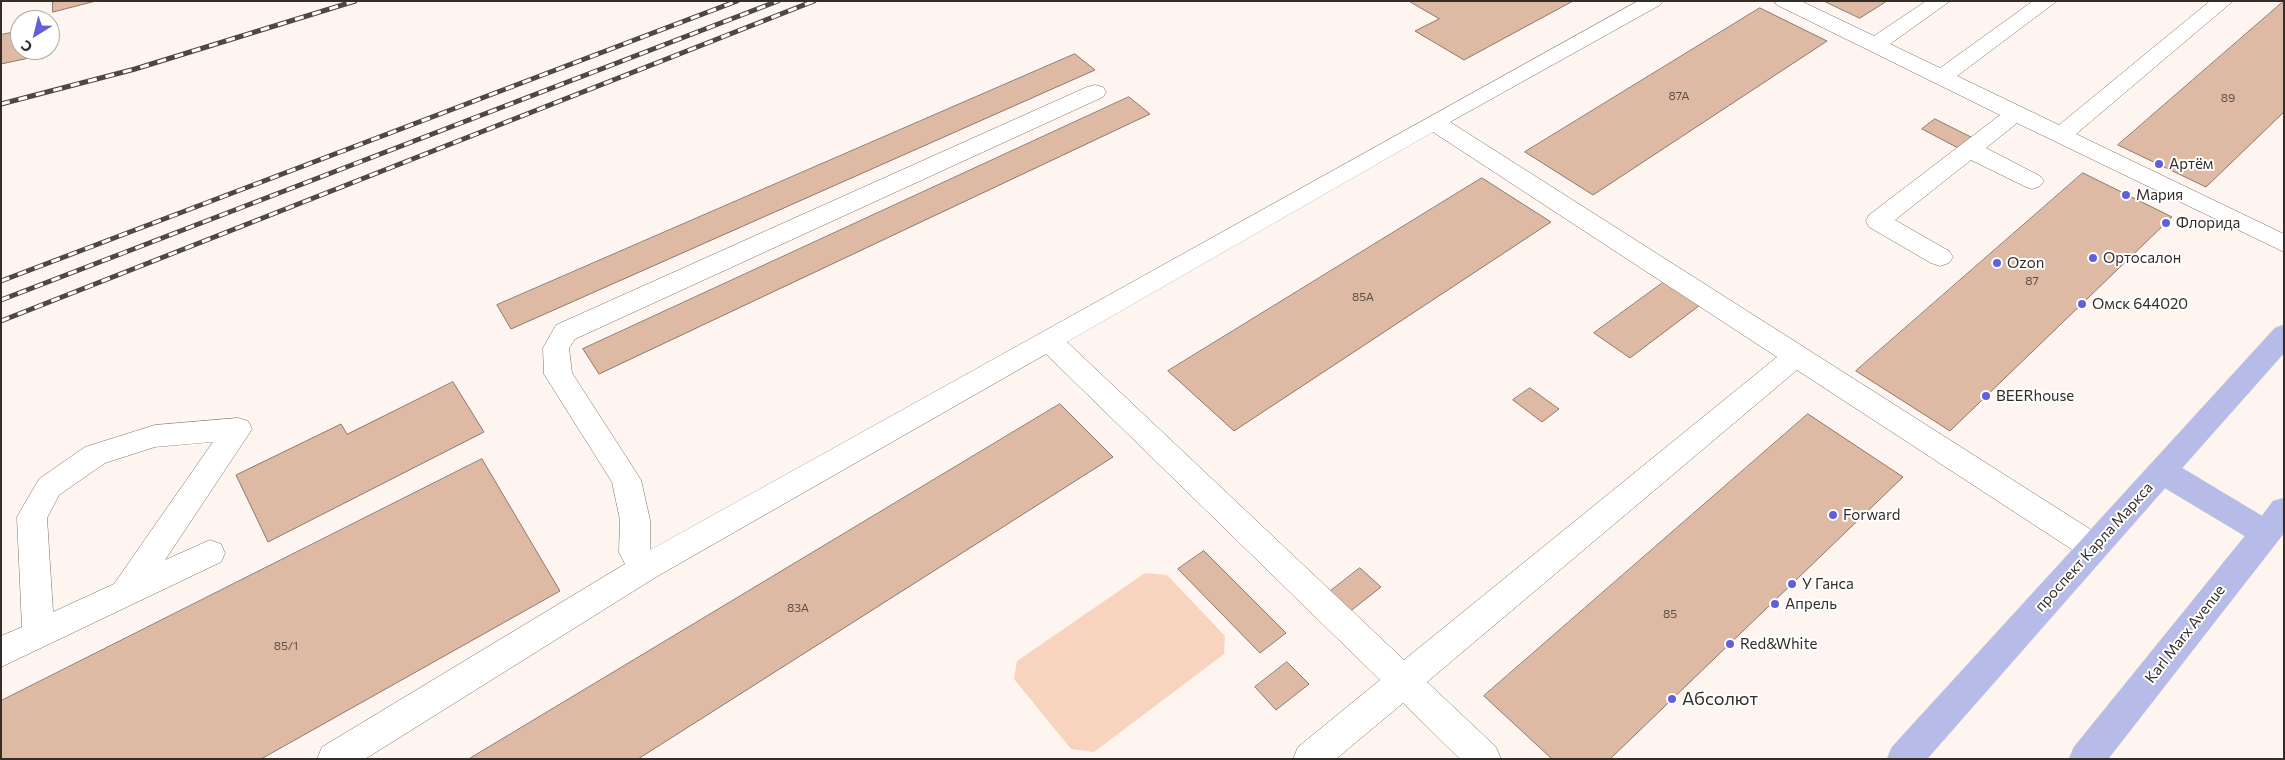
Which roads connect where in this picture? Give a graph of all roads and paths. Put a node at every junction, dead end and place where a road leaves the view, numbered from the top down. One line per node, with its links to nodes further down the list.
1 (1653, 1): 10 (street)
2 (1784, 1): 6 (street)
3 (1940, 1): 6 (street)
4 (2047, 1): 7 (street)
5 (2223, 1): 11 (street)
6 (1876, 45): 7 (street)
7 (1942, 77): 9 (street)
8 (1095, 92): 23 (street)
9 (2016, 113): 11 (street); 12 (street)
10 (1434, 122): 17 (street); 18 (street)
11 (2061, 135): 14 (street)
12 (1969, 149): 13 (street); 15 (street)
13 (2032, 181)
14 (2284, 244)
15 (1940, 257)
16 (2284, 335): 19 (main road, проспект Карла Маркса)
17 (1049, 340): 23 (street); 27 (street)
18 (1796, 356): 21 (street); 27 (street)
19 (2162, 471): 20 (main road); 21 (main road, проспект Карла Маркса)
20 (2274, 521): 32 (main road, Karl Marx Avenue)
21 (2094, 547): 31 (main road, проспект Карла Маркса)
22 (210, 553): 24 (street)
23 (645, 568): 28 (street)
24 (125, 593): 25 (street); 25 (street)
25 (38, 634): 26 (street)
26 (1, 652)
27 (1404, 681): 29 (street); 30 (street)
28 (334, 759)
29 (1310, 759)
30 (1484, 759)
31 (1904, 759)
32 (2086, 759)

